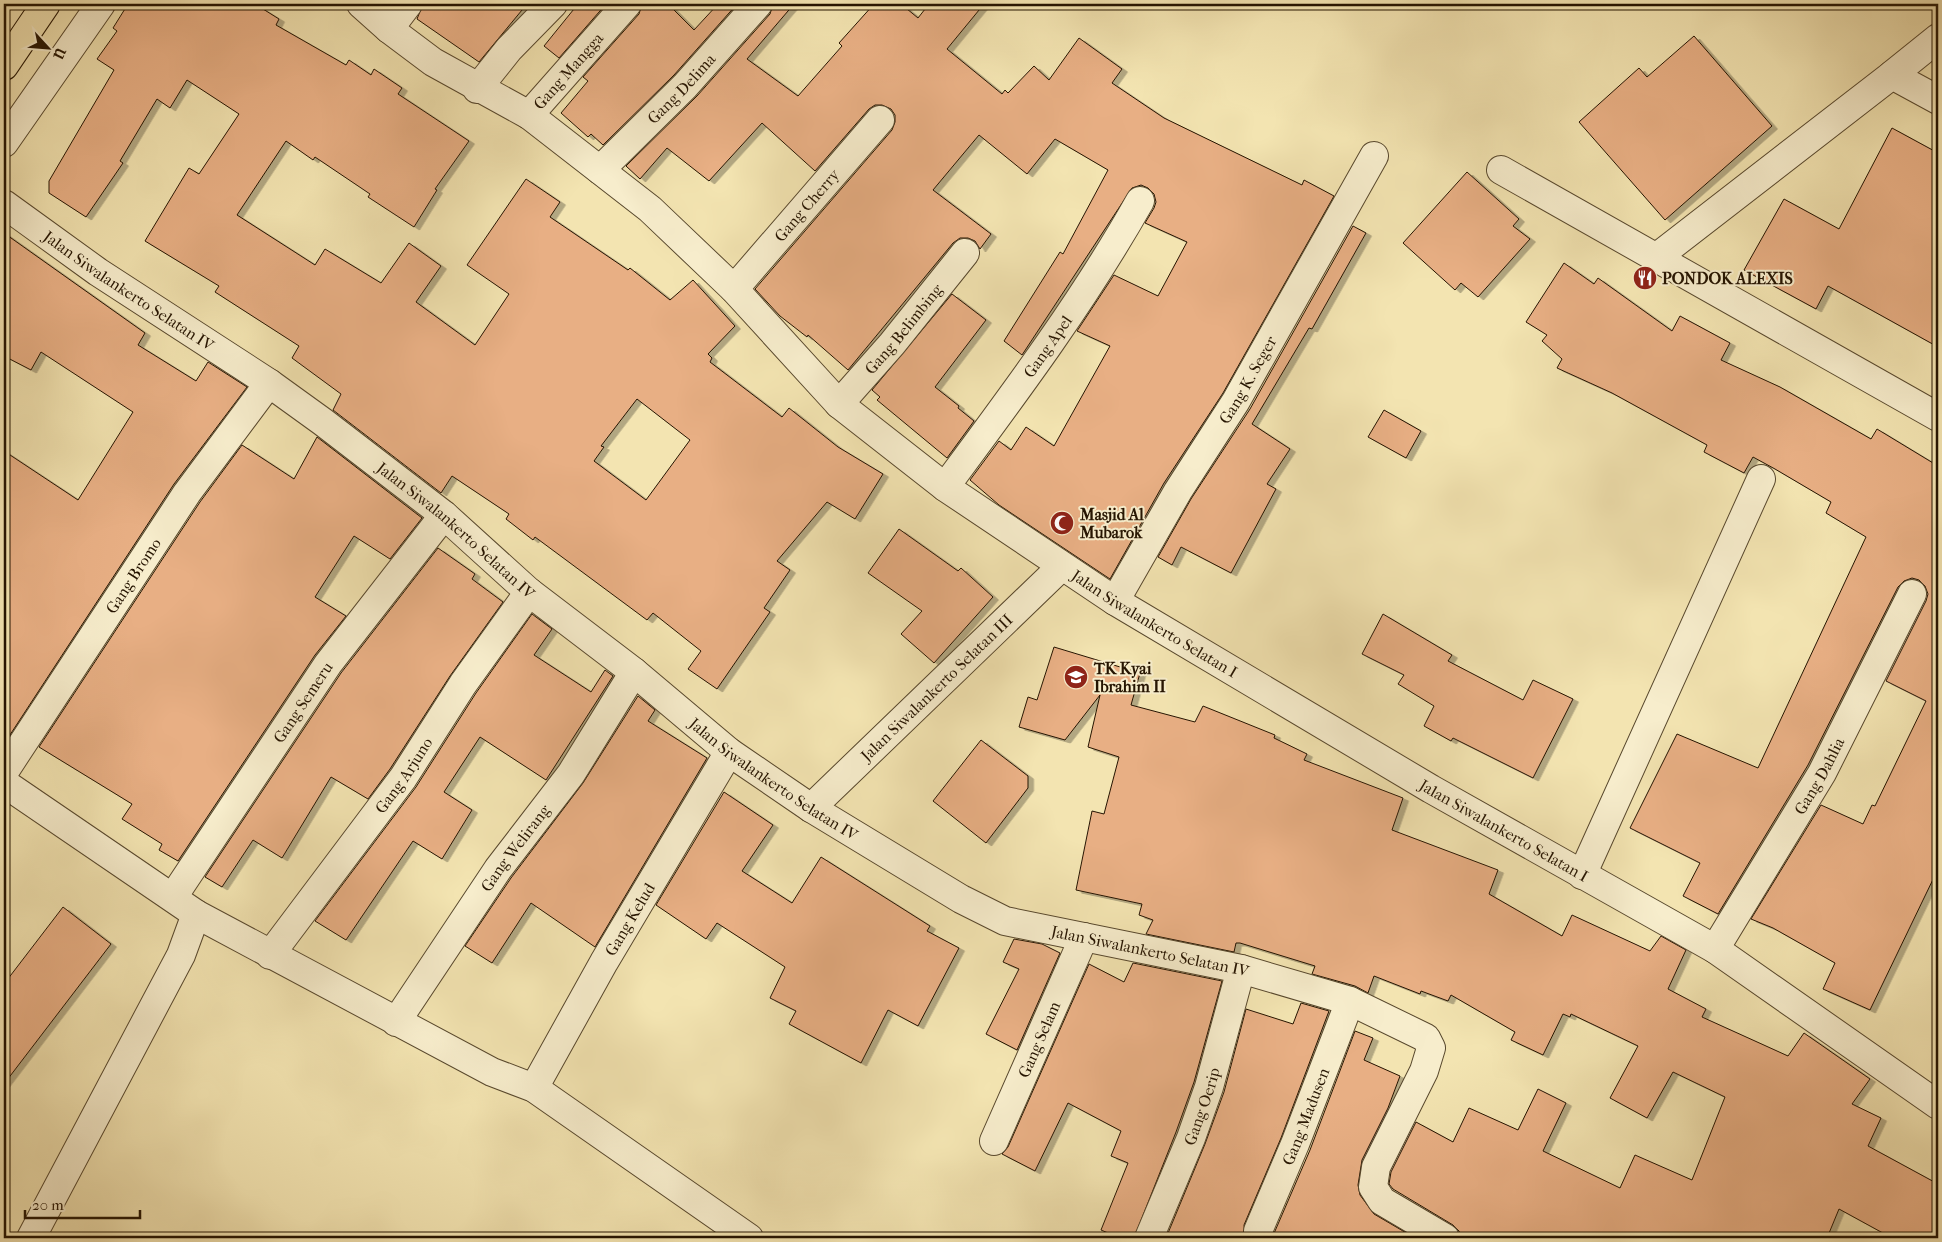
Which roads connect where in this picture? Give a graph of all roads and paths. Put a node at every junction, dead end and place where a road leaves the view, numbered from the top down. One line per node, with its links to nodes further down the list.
1 (46, 4): 10 (highway)
2 (101, 4): 16 (street)
3 (361, 4): 8 (street, Jalan Siwalankerto Selatan I)
4 (408, 4): 8 (street)
5 (553, 4): 12 (street)
6 (627, 4): 14 (street, Gang Mangga)
7 (758, 4): 18 (street, Gang Delima)
8 (389, 29): 12 (street, Jalan Siwalankerto Selatan I)
9 (1938, 38): 11 (street)
10 (4, 66)
11 (1892, 75): 13 (street); 23 (street)
12 (477, 88): 14 (street, Jalan Siwalankerto Selatan I)
13 (1938, 100)
14 (529, 115): 18 (street, Jalan Siwalankerto Selatan I)
15 (880, 120): 24 (street, Gang Cherry)
16 (4, 143)
17 (1374, 156): 34 (street, Gang K. Seger)
18 (600, 170): 24 (street, Jalan Siwalankerto Selatan I)
19 (1501, 170): 23 (street)
20 (1140, 200): 29 (street, Gang Apel)
21 (4, 204): 25 (street, Jalan Siwalankerto Selatan IV)
22 (965, 253): 26 (street, Gang Belimbing)
23 (1657, 257): 27 (street)
24 (734, 288): 26 (street, Jalan Siwalankerto Selatan I)
25 (269, 383): 30 (street, Jalan Siwalankerto Selatan IV); 37 (street, Gang Bromo)
26 (839, 404): 29 (street, Jalan Siwalankerto Selatan I)
27 (1938, 417)
28 (1761, 479): 40 (street)
29 (945, 487): 31 (street, Jalan Siwalankerto Selatan I)
30 (444, 515): 32 (street, Jalan Siwalankerto Selatan IV); 41 (street, Gang Semeru)
31 (1061, 567): 34 (street, Jalan Siwalankerto Selatan I); 39 (street, Jalan Siwalankerto Selatan III)
32 (529, 592): 35 (street, Jalan Siwalankerto Selatan IV); 45 (street, Gang Arjuno)
33 (1912, 594): 44 (street, Gang Dahlia)
34 (1115, 601): 40 (street, Jalan Siwalankerto Selatan I)
35 (634, 672): 36 (street, Jalan Siwalankerto Selatan IV); 48 (street, Gang Welirang)
36 (729, 752): 39 (street, Jalan Siwalankerto Selatan IV); 49 (street, Gang Kelud)
37 (4, 772)
38 (4, 783): 41 (street)
39 (812, 808): 43 (street, Jalan Siwalankerto Selatan IV)
40 (1582, 875): 44 (street, Jalan Siwalankerto Selatan I)
41 (173, 897): 42 (street)
42 (196, 914): 45 (street); 53 (street)
43 (1084, 937): 46 (street, Jalan Siwalankerto Selatan IV); 51 (street, Gang Selam)
44 (1715, 949): 50 (street, Jalan Siwalankerto Selatan I)
45 (270, 955): 48 (street)
46 (1242, 969): 47 (street, Jalan Siwalankerto Selatan IV); 55 (street, Gang Oerip)
47 (1350, 1001): 52 (street, Gang Madusen); 56 (street, Jalan Siwalankerto Selatan IV)
48 (396, 1022): 49 (street)
49 (534, 1088): 54 (street)
50 (1937, 1100)
51 (994, 1141)
52 (1258, 1231)
53 (30, 1238)
54 (750, 1238)
55 (1149, 1238)
56 (1445, 1238)

